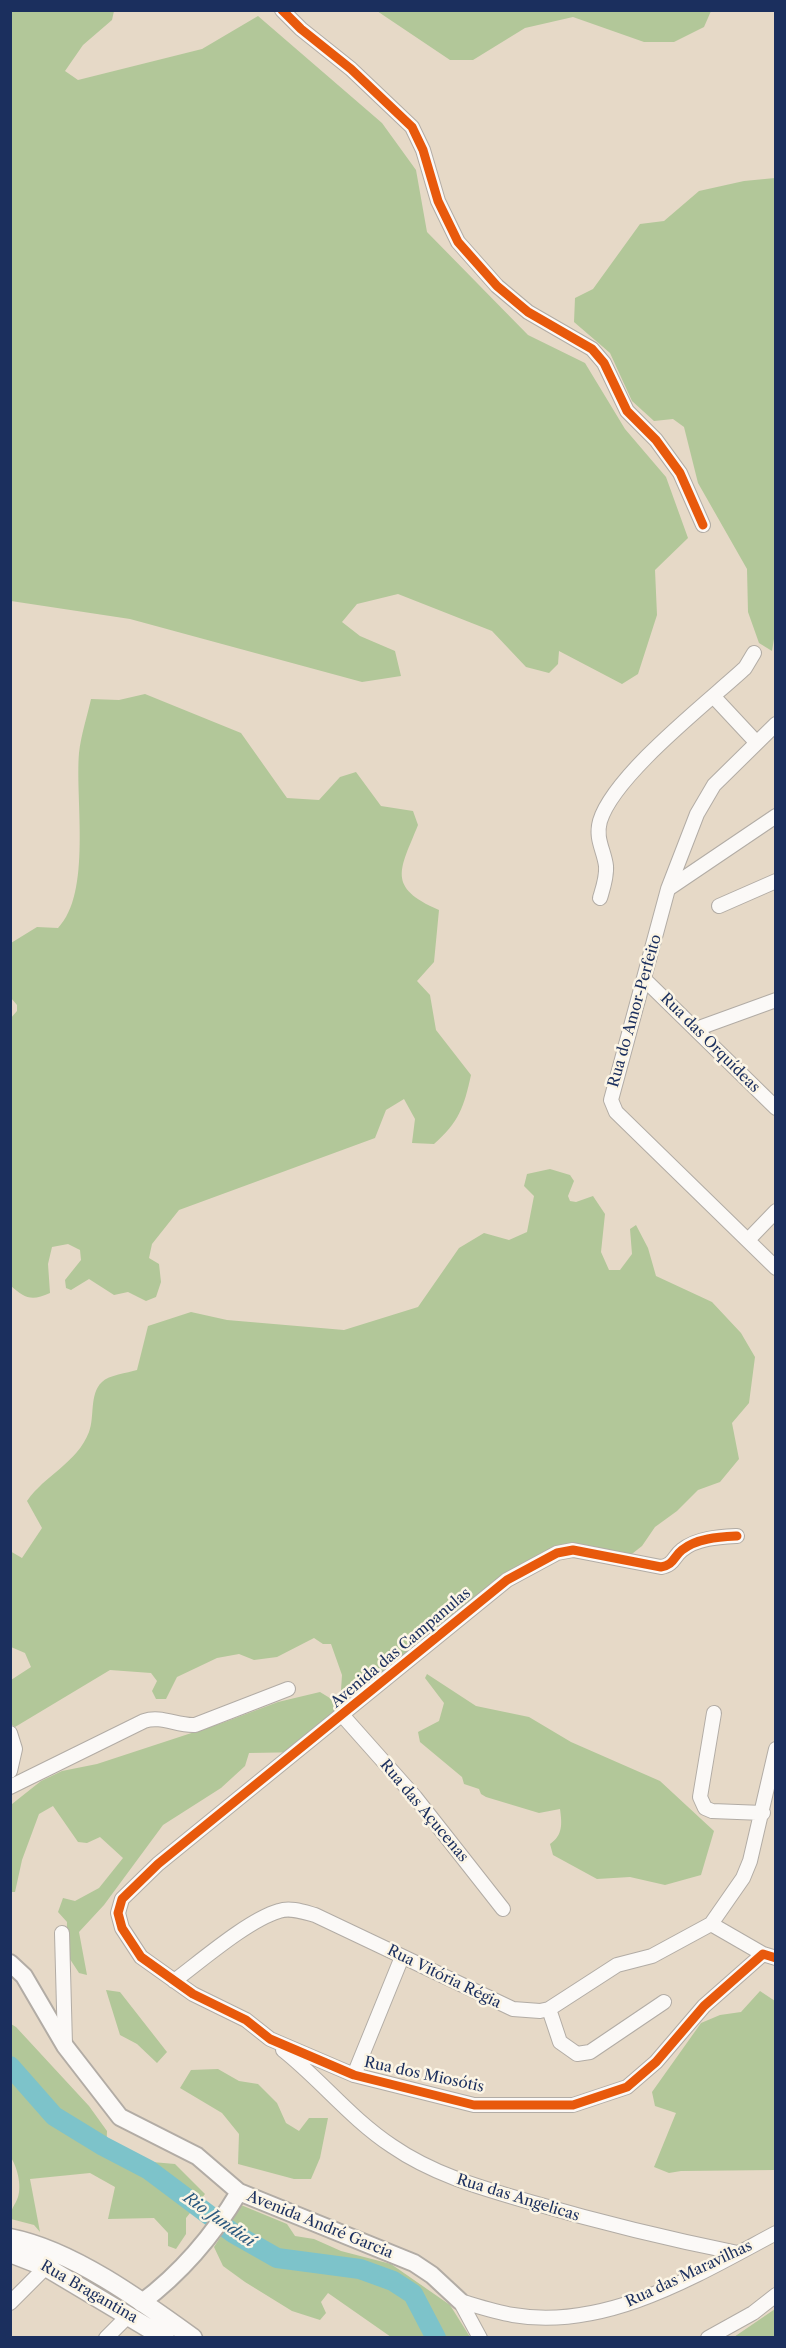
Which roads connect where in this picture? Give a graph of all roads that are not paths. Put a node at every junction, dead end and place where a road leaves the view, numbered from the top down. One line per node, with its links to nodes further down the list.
1 (282, 10): 2 (street)
2 (703, 525)
3 (754, 653): 4 (street)
4 (714, 697): 6 (street); 10 (street)
5 (776, 724): 6 (street, Rua do Amor-Perfeito)
6 (756, 742): 9 (street, Rua do Amor-Perfeito)
7 (776, 816): 9 (street)
8 (776, 881): 11 (street)
9 (668, 889): 12 (street, Rua do Amor-Perfeito)
10 (600, 898)
11 (718, 906)
12 (645, 979): 14 (street, Rua das Orquídeas); 17 (street, Rua do Amor-Perfeito)
13 (776, 1000): 14 (street)
14 (696, 1029): 15 (street, Rua das Orquídeas)
15 (776, 1108)
16 (776, 1211): 17 (street)
17 (748, 1240): 18 (street, Rua do Amor-Perfeito)
18 (776, 1268)
19 (737, 1536): 22 (street, Avenida das Campanulas)
20 (288, 1689): 26 (street)
21 (714, 1713): 27 (street)
22 (343, 1716): 28 (street, Avenida das Campanulas); 29 (street, Rua das Açucenas)
23 (10, 1733): 25 (street)
24 (776, 1749): 27 (street)
25 (10, 1771)
26 (10, 1787)
27 (763, 1813): 30 (street)
28 (122, 1899): 35 (street, Rua dos Miosótis)
29 (503, 1909)
30 (711, 1924): 32 (street); 37 (street)
31 (62, 1934): 39 (street)
32 (769, 1956): 40 (street, Rua dos Miosótis)
33 (402, 1957): 35 (street, Rua Vitória Régia); 37 (street, Rua Vitória Régia); 40 (street)
34 (10, 1962): 39 (street, Avenida André Garcia)
35 (174, 1981): 38 (street, Rua dos Miosótis)
36 (664, 2002): 37 (street)
37 (549, 2009)
38 (270, 2039): 40 (street, Rua dos Miosótis); 47 (street, Rua das Angelicas)
39 (65, 2046): 41 (street, Avenida André Garcia)
40 (354, 2075)
41 (239, 2192): 50 (street, Avenida André Garcia); 52 (street)
42 (10, 2226): 45 (main road)
43 (776, 2233): 47 (street, Rua das Maravilhas)
44 (10, 2238): 45 (main road)
45 (42, 2246): 52 (main road)
46 (10, 2253): 48 (main road, Rua Bragantina)
47 (738, 2253): 50 (street, Rua das Maravilhas)
48 (46, 2267): 51 (street); 52 (main road, Rua Bragantina)
49 (776, 2295): 57 (street)
50 (460, 2301): 56 (street, Avenida André Garcia)
51 (10, 2303)
52 (145, 2310): 53 (street); 54 (main road, Rua Bragantina); 55 (main road, Rua Bragantina)
53 (106, 2337)
54 (165, 2337)
55 (193, 2337)
56 (480, 2337)
57 (708, 2337)

